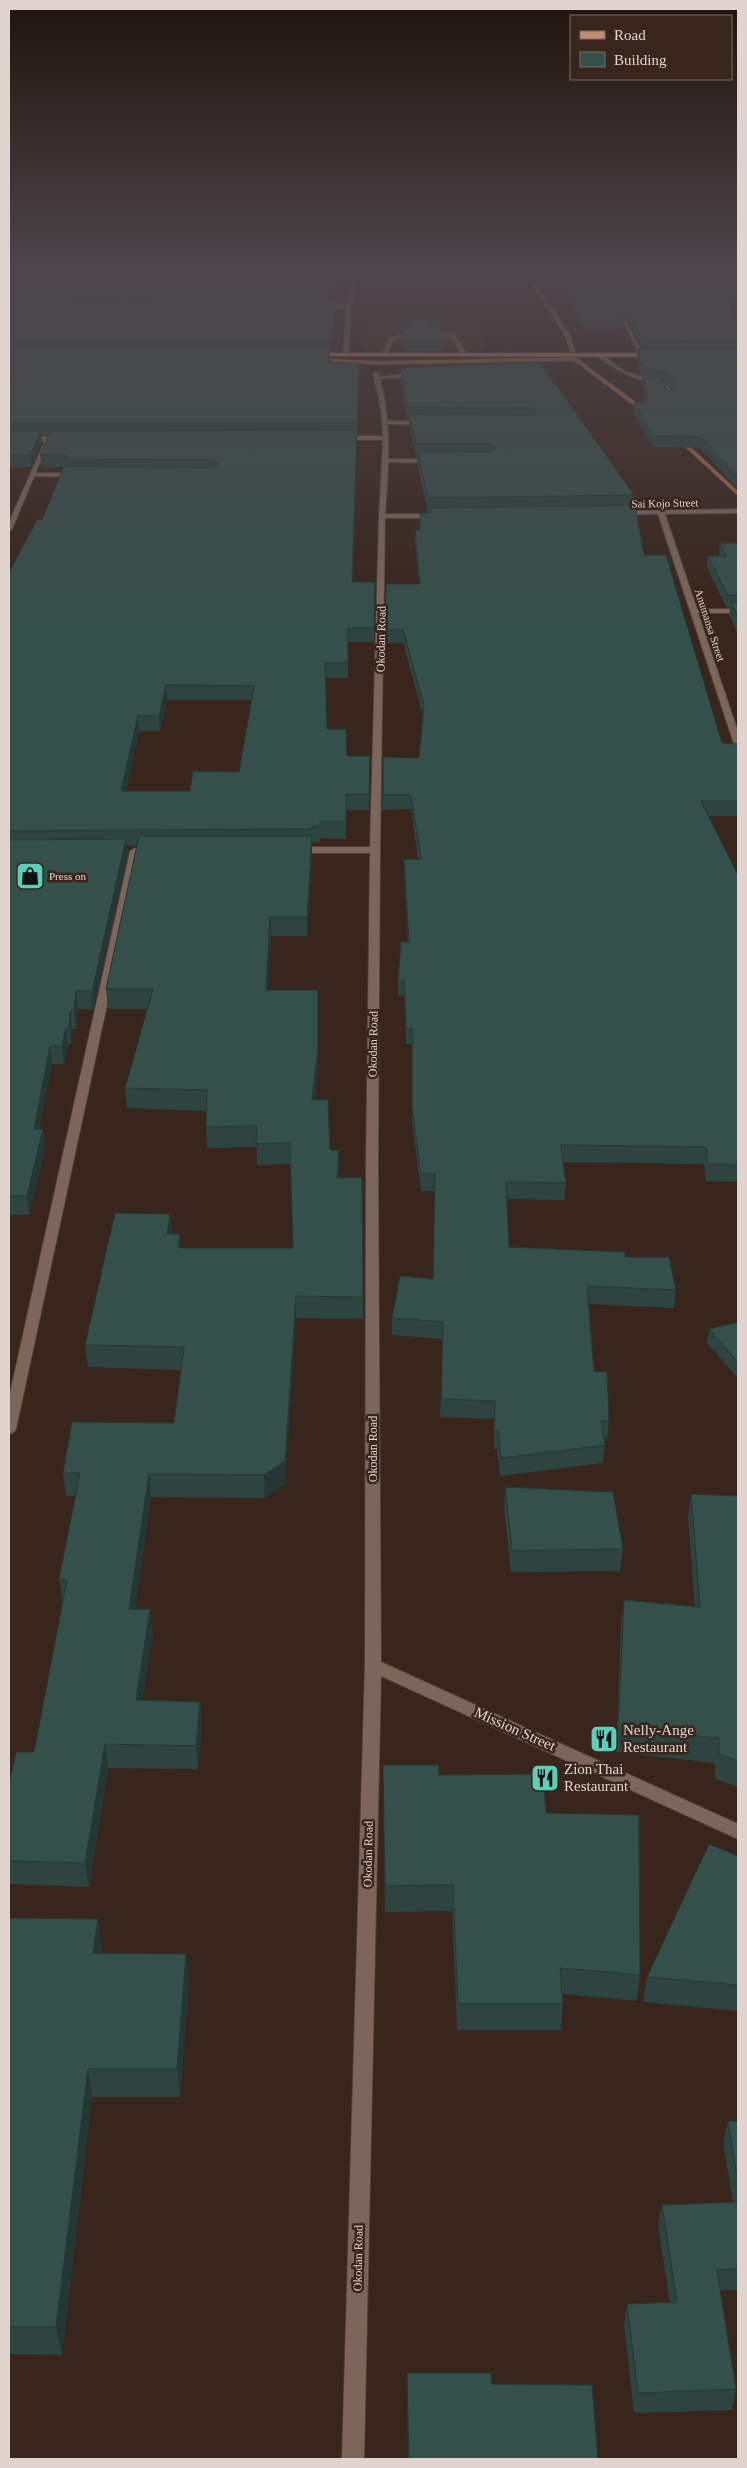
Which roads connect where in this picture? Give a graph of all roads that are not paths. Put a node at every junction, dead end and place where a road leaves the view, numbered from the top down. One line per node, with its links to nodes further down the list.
1 (379, 386): 4 (street, Okodan Road)
2 (662, 386): 3 (street)
3 (670, 399)
4 (387, 422): 5 (street); 7 (street, Okodan Road)
5 (434, 423)
6 (337, 438): 7 (street)
7 (387, 438): 11 (street, Okodan Road)
8 (9, 439): 9 (street)
9 (49, 439): 10 (street); 13 (street)
10 (68, 439)
11 (387, 461): 12 (street); 20 (street, Okodan Road)
12 (443, 461)
13 (33, 475): 14 (street); 16 (street)
14 (81, 475)
15 (9, 507): 16 (street)
16 (20, 507): 22 (street)
17 (738, 511): 19 (street, Sai Kojo Street)
18 (611, 513): 19 (street, Sai Kojo Street)
19 (661, 513): 23 (street, Anumansa Street)
20 (382, 516): 21 (street); 27 (street, Okodan Road)
21 (442, 516)
22 (9, 529)
23 (694, 611): 24 (street); 25 (street, Anumansa Street)
24 (738, 611)
25 (738, 744)
26 (288, 850): 27 (street)
27 (375, 850): 30 (street, Okodan Road)
28 (135, 851): 29 (street)
29 (9, 1429)
30 (373, 1665): 31 (street, Mission Street); 32 (street, Okodan Road)
31 (738, 1832)
32 (353, 2459)

